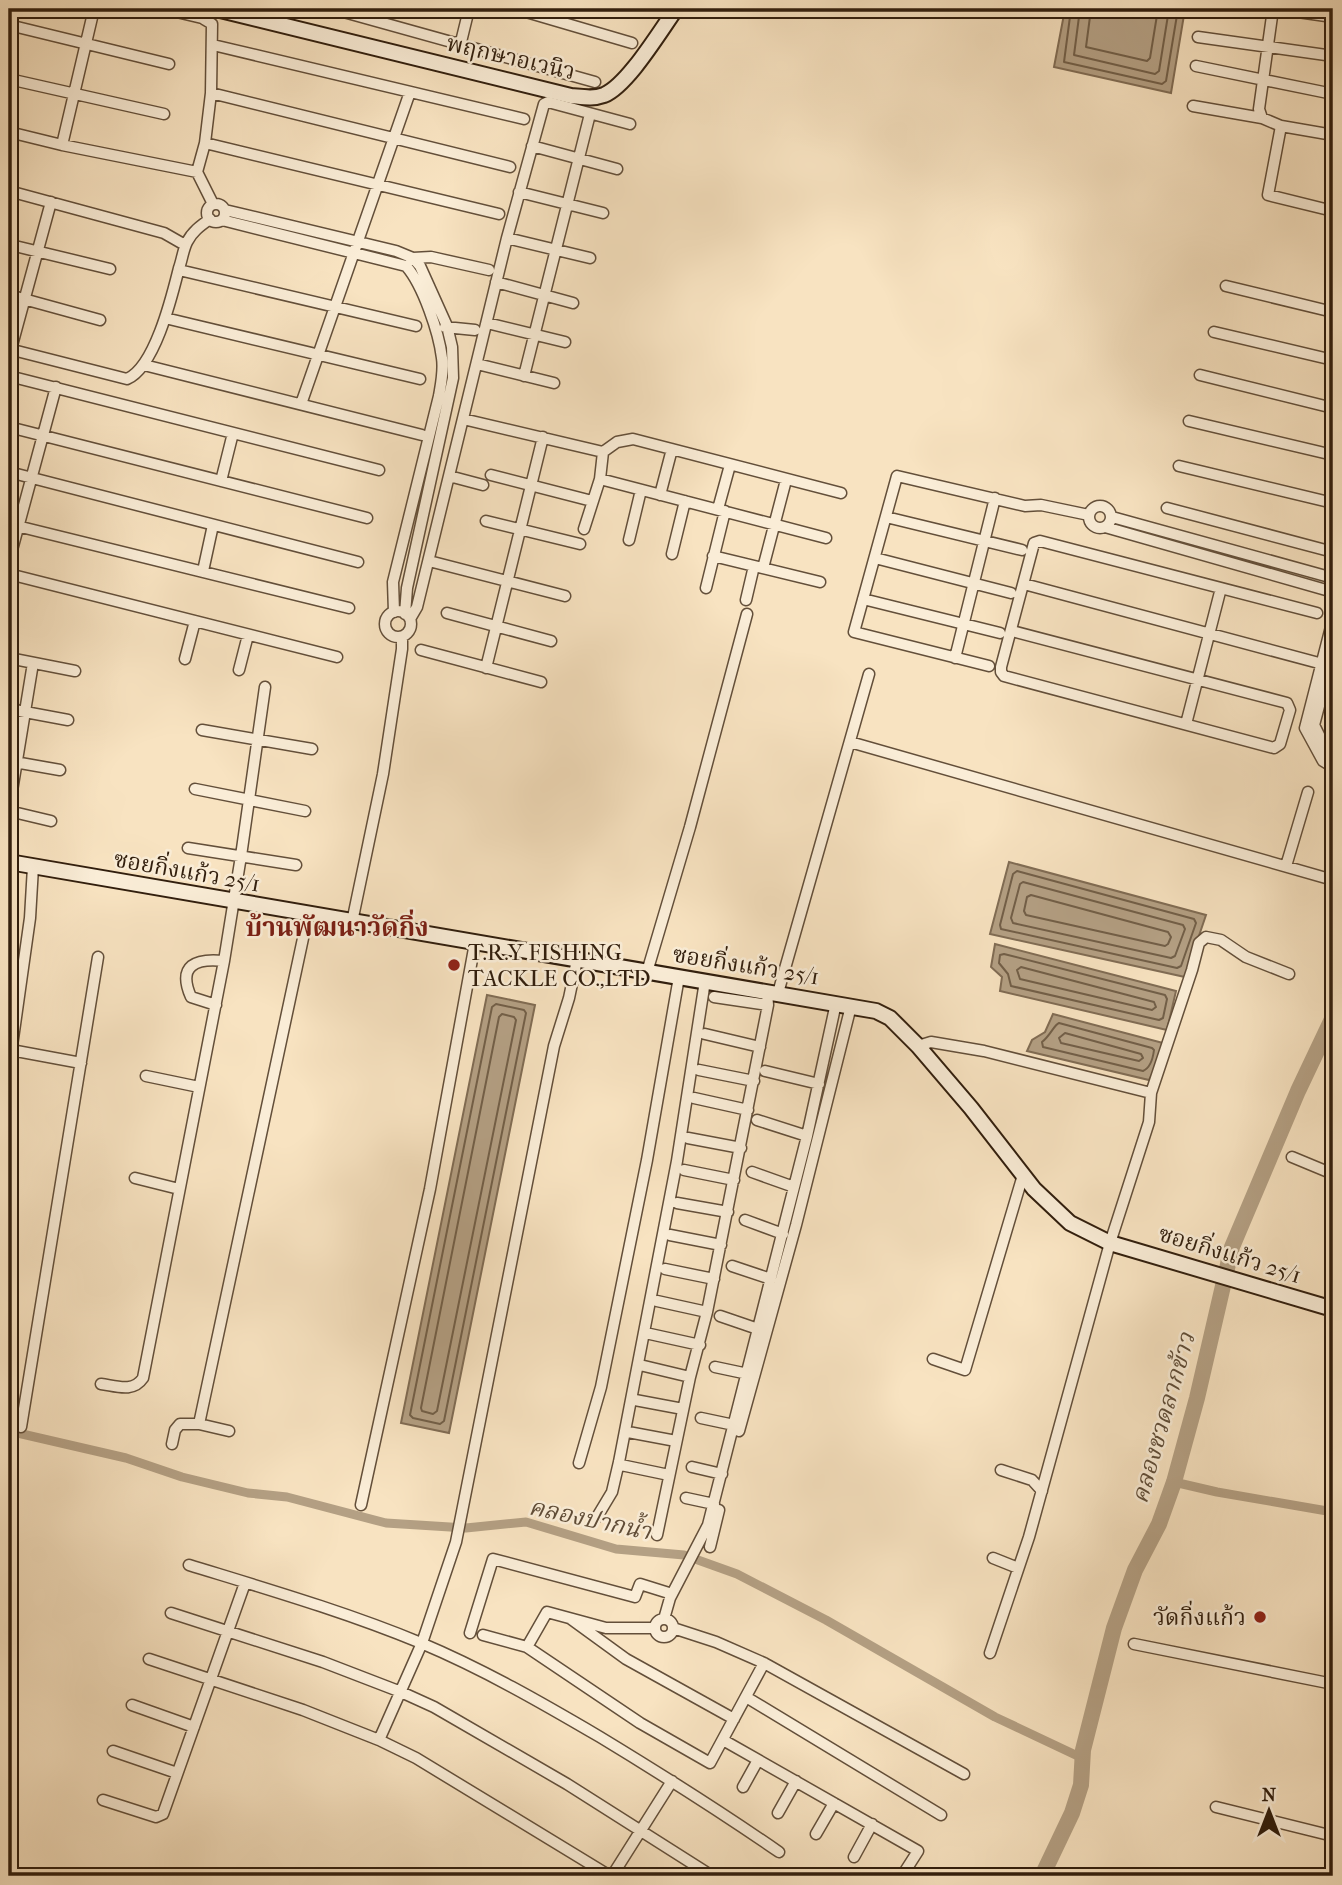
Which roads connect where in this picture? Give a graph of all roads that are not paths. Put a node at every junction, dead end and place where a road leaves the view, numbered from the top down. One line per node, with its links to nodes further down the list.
1 (94, 9): 12 (street)
2 (164, 9): 14 (street)
3 (216, 9): 7 (street, พฤกษาอเวนิว)
4 (333, 9): 15 (street)
5 (469, 9): 15 (street)
6 (516, 9): 13 (street)
7 (676, 9)
8 (1275, 9): 9 (street); 16 (street)
9 (1333, 17)
10 (9, 25): 12 (street)
11 (1198, 37): 16 (street)
12 (87, 43): 18 (street); 25 (street)
13 (632, 43)
14 (213, 46): 23 (street); 24 (street)
15 (460, 46): 22 (street)
16 (1268, 47): 17 (street); 21 (street)
17 (1333, 56)
18 (169, 64)
19 (1196, 66): 21 (street)
20 (9, 79): 25 (street)
21 (1263, 80): 26 (street); 30 (street)
22 (595, 82)
23 (410, 92): 31 (street); 36 (street)
24 (211, 93): 36 (street); 37 (street)
25 (75, 94): 28 (street); 38 (street)
26 (1333, 94)
27 (1193, 106): 30 (street)
28 (164, 114)
29 (590, 114): 32 (street); 39 (street); 40 (street)
30 (1262, 118): 33 (street)
31 (524, 119)
32 (630, 124)
33 (1281, 126): 35 (street); 50 (street)
34 (9, 132): 38 (street)
35 (1333, 135)
36 (393, 139): 41 (street); 44 (street)
37 (205, 143): 43 (street); 44 (street)
38 (62, 145): 43 (street)
39 (532, 146): 40 (street); 46 (street)
40 (579, 158): 42 (street); 49 (street)
41 (510, 167)
42 (617, 169)
43 (197, 172): 48 (street)
44 (377, 185): 52 (street); 56 (street)
45 (9, 191): 47 (street)
46 (519, 192): 49 (street); 55 (street)
47 (51, 202): 57 (street); 60 (street)
48 (214, 204): 53 (street); 54 (street)
49 (568, 204): 51 (street); 59 (street)
50 (1333, 211)
51 (603, 213)
52 (499, 214)
53 (224, 215): 54 (street); 56 (street); 61 (street)
54 (210, 219): 57 (street)
55 (507, 238): 59 (street); 67 (street)
56 (358, 241): 61 (street); 63 (street)
57 (185, 245): 65 (street)
58 (15, 246): 60 (street)
59 (557, 250): 62 (street); 70 (street)
60 (38, 251): 64 (street); 71 (street)
61 (353, 254): 63 (street); 73 (street)
62 (590, 258)
63 (409, 262): 66 (street); 79 (street); 80 (street)
64 (110, 269)
65 (179, 270): 73 (street); 75 (street)
66 (489, 270)
67 (496, 282): 70 (street); 77 (street)
68 (1226, 286): 74 (street)
69 (9, 295): 71 (street)
70 (544, 295): 72 (street); 83 (street)
71 (25, 300): 76 (street); 85 (street)
72 (573, 303)
73 (335, 306): 78 (street); 86 (street)
74 (1333, 312)
75 (164, 318): 86 (street); 89 (street)
76 (100, 320)
77 (487, 323): 83 (street); 88 (street)
78 (416, 326)
79 (447, 326): 80 (street); 81 (street); 107 (street)
80 (435, 328): 105 (street)
81 (475, 330)
82 (1214, 332): 87 (street)
83 (535, 334): 84 (street); 92 (street)
84 (565, 342)
85 (10, 349): 89 (street)
86 (318, 354): 93 (street); 96 (street)
87 (1333, 360)
88 (477, 364): 92 (street); 98 (street)
89 (144, 365): 96 (street)
90 (1200, 375): 97 (street)
91 (9, 376): 95 (street)
92 (524, 376): 94 (street)
93 (420, 379)
94 (554, 383)
95 (56, 387): 101 (street); 103 (street)
96 (301, 404): 102 (street)
97 (1333, 408)
98 (463, 419): 104 (street); 115 (street)
99 (1189, 421): 109 (street)
100 (9, 427): 103 (street)
101 (233, 433): 112 (street); 119 (street)
102 (422, 435)
103 (43, 436): 116 (street); 119 (street)
104 (543, 437): 108 (street); 121 (street)
105 (426, 449): 107 (street); 152 (street)
106 (672, 449): 108 (street); 110 (street); 124 (street)
107 (438, 451): 157 (street)
108 (603, 452): 117 (street)
109 (1333, 455)
110 (730, 465): 118 (street); 130 (street)
111 (1179, 466): 128 (street)
112 (379, 470)
113 (9, 472): 116 (street)
114 (491, 475): 121 (street)
115 (449, 476): 120 (street); 154 (street)
116 (31, 478): 137 (street); 138 (street)
117 (600, 479): 122 (street); 126 (street)
118 (786, 480): 123 (street); 136 (street)
119 (221, 481): 134 (street)
120 (483, 485)
121 (532, 486): 126 (street); 141 (street)
122 (641, 490): 124 (street); 143 (street)
123 (841, 493)
124 (660, 495): 127 (street)
125 (995, 498): 131 (street); 132 (street); 144 (street)
126 (592, 501): 140 (street)
127 (685, 501): 130 (street); 149 (street)
128 (1333, 503)
129 (1167, 508): 148 (street)
130 (721, 510): 136 (street); 150 (street)
131 (1089, 515): 133 (street); 139 (street)
132 (886, 517): 144 (street); 151 (street)
133 (1112, 517): 139 (street); 147 (street)
134 (367, 518)
135 (486, 521): 141 (street)
136 (775, 524): 142 (street); 158 (street)
137 (13, 525): 153 (street); 159 (street)
138 (213, 525): 155 (street); 159 (street)
139 (1105, 527): 156 (street)
140 (584, 529)
141 (522, 531): 145 (street); 162 (street)
142 (826, 538)
143 (629, 540)
144 (984, 540): 146 (street); 164 (street)
145 (580, 544)
146 (1023, 550)
147 (1233, 550): 156 (street); 161 (street)
148 (1333, 552)
149 (672, 554)
150 (713, 556): 158 (street); 167 (street)
151 (875, 558): 164 (street); 171 (street)
152 (399, 559): 157 (street); 174 (street)
153 (9, 561)
154 (429, 561): 162 (street); 178 (street)
155 (358, 562)
156 (1229, 562): 169 (street)
157 (412, 563): 178 (street)
158 (759, 567): 163 (street); 172 (street)
159 (202, 570): 173 (street)
160 (9, 574): 180 (street)
161 (1333, 578)
162 (508, 582): 170 (street); 182 (street)
163 (820, 582)
164 (973, 583): 168 (street); 181 (street)
165 (1024, 584): 166 (street); 183 (street); 184 (street)
166 (1221, 587): 177 (street); 184 (street)
167 (705, 588)
168 (1011, 593)
169 (1333, 593)
170 (565, 596)
171 (863, 598): 181 (street); 192 (street)
172 (746, 600)
173 (349, 608)
174 (394, 612): 178 (street); 187 (street)
175 (446, 613): 182 (street)
176 (747, 614): 237 (street)
177 (1317, 614)
178 (408, 616): 187 (street)
179 (1333, 619): 196 (street)
180 (195, 621): 186 (street); 194 (street)
181 (963, 625): 185 (street); 192 (street)
182 (497, 626): 188 (street); 198 (street)
183 (1012, 631): 202 (street); 208 (street)
184 (1209, 632): 196 (street); 202 (street)
185 (999, 633)
186 (248, 635): 191 (street); 199 (street)
187 (402, 637): 232 (street)
188 (551, 640)
189 (421, 650): 198 (street)
190 (1333, 653): 196 (street)
191 (337, 657)
192 (955, 658): 197 (street)
193 (9, 659): 195 (street)
194 (185, 659)
195 (33, 663): 200 (street); 206 (street)
196 (1325, 665): 213 (street); 215 (street)
197 (989, 666)
198 (486, 668): 203 (street)
199 (239, 670)
200 (75, 671)
201 (869, 674): 211 (street)
202 (1198, 680): 208 (street); 208 (street)
203 (541, 682)
204 (265, 687): 210 (street)
205 (9, 709): 206 (street)
206 (25, 712): 207 (street); 214 (street)
207 (68, 720)
208 (1186, 724)
209 (202, 730): 210 (street)
210 (258, 739): 212 (street); 219 (street)
211 (850, 741): 227 (street); 242 (street)
212 (312, 750)
213 (1333, 758)
214 (12, 762): 216 (street); 220 (street)
215 (1333, 768)
216 (60, 769)
217 (195, 789): 219 (street)
218 (1308, 792): 227 (street)
219 (249, 800): 221 (street); 224 (street)
220 (9, 810): 222 (street)
221 (305, 811)
222 (51, 821)
223 (188, 848): 224 (street)
224 (242, 856): 226 (street); 230 (street)
225 (9, 862): 228 (street, ซอยกิ่งแก้ว 25/1)
226 (296, 865)
227 (1286, 866): 229 (street)
228 (33, 867): 230 (street, ซอยกิ่งแก้ว 25/1); 248 (street)
229 (1333, 880)
230 (232, 902): 231 (street, ซอยกิ่งแก้ว 25/1); 236 (street)
231 (308, 915): 232 (street, ซอยกิ่งแก้ว 25/1); 300 (street)
232 (352, 922): 233 (street, ซอยกิ่งแก้ว 25/1)
233 (475, 943): 235 (street, ซอยกิ่งแก้ว 25/1); 316 (street)
234 (98, 957): 249 (street)
235 (577, 960): 237 (street, ซอยกิ่งแก้ว 25/1); 333 (street)
236 (224, 961): 244 (street); 244 (street)
237 (647, 972): 239 (street, ซอยกิ่งแก้ว 25/1)
238 (1289, 974): 257 (street)
239 (679, 977): 240 (street, ซอยกิ่งแก้ว 25/1); 307 (street)
240 (705, 981): 242 (street, ซอยกิ่งแก้ว 25/1); 317 (street)
241 (714, 997): 242 (street)
242 (771, 997): 243 (street, ซอยกิ่งแก้ว 25/1); 247 (street)
243 (844, 1004): 246 (street, ซอยกิ่งแก้ว 25/1); 255 (street); 319 (street)
244 (216, 1005): 256 (street)
245 (705, 1034): 247 (street)
246 (918, 1046): 257 (street); 268 (street, ซอยกิ่งแก้ว 25/1)
247 (760, 1047): 254 (street)
248 (11, 1051): 249 (street); 250 (street)
249 (81, 1063): 302 (street)
250 (9, 1067)
251 (699, 1070): 254 (street)
252 (765, 1071): 255 (street)
253 (146, 1076): 256 (street)
254 (754, 1081): 259 (street)
255 (819, 1084): 261 (street)
256 (198, 1087): 272 (street)
257 (1151, 1093): 278 (street)
258 (694, 1098): 259 (street)
259 (748, 1110): 263 (street)
260 (757, 1120): 261 (street)
261 (807, 1136): 271 (street)
262 (688, 1138): 263 (street)
263 (741, 1148): 270 (street)
264 (1292, 1157): 267 (street)
265 (684, 1170): 270 (street)
266 (752, 1172): 271 (street)
267 (1333, 1174)
268 (1023, 1175): 278 (street, ซอยกิ่งแก้ว 25/1); 291 (street)
269 (135, 1178): 272 (street)
270 (734, 1180): 274 (street)
271 (794, 1187): 276 (street)
272 (179, 1189): 296 (street)
273 (677, 1203): 274 (street)
274 (727, 1212): 279 (street)
275 (745, 1220): 276 (street)
276 (783, 1234): 283 (street)
277 (670, 1235): 279 (street)
278 (1111, 1243): 285 (street, ซอยกิ่งแก้ว 25/1); 313 (street)
279 (721, 1245): 282 (street)
280 (732, 1266): 283 (street)
281 (665, 1269): 282 (street)
282 (714, 1279): 286 (street)
283 (771, 1279): 288 (street)
284 (657, 1301): 286 (street)
285 (1333, 1309)
286 (707, 1312): 290 (street)
287 (720, 1316): 288 (street)
288 (758, 1329): 294 (street)
289 (650, 1334): 290 (street)
290 (700, 1345): 295 (street)
291 (933, 1359)
292 (644, 1366): 295 (street)
293 (715, 1367): 294 (street)
294 (748, 1374): 301 (street)
295 (690, 1377): 298 (street)
296 (101, 1384)
297 (635, 1400): 298 (street)
298 (683, 1409): 305 (street)
299 (701, 1418): 301 (street)
300 (199, 1424): 303 (street); 306 (street)
301 (734, 1425): 311 (street)
302 (21, 1427)
303 (229, 1431)
304 (628, 1432): 305 (street)
305 (676, 1441): 312 (street)
306 (172, 1444)
307 (579, 1463)
308 (621, 1465): 312 (street)
309 (692, 1467): 311 (street)
310 (1001, 1470): 313 (street)
311 (722, 1474): 315 (street)
312 (669, 1475): 318 (street)
313 (1042, 1491): 322 (street)
314 (685, 1498): 315 (street)
315 (714, 1504): 324 (street)
316 (361, 1505)
317 (597, 1517)
318 (657, 1535)
319 (710, 1547)
320 (993, 1558): 322 (street)
321 (189, 1565): 323 (street)
322 (1018, 1568): 336 (street)
323 (246, 1583): 330 (street); 333 (street)
324 (671, 1596): 327 (street); 331 (street)
325 (171, 1613): 330 (street)
326 (570, 1619): 328 (street); 335 (street); 344 (street)
327 (664, 1619): 328 (street); 329 (street)
328 (655, 1628): 329 (street)
329 (673, 1628): 338 (street)
330 (229, 1632): 339 (street); 341 (street)
331 (470, 1633)
332 (483, 1635): 335 (street)
333 (422, 1643): 341 (street); 352 (street)
334 (1134, 1644): 340 (street)
335 (527, 1647): 347 (street)
336 (990, 1653)
337 (149, 1659): 339 (street)
338 (764, 1663): 342 (street); 351 (street)
339 (211, 1680): 345 (street); 346 (street)
340 (1333, 1684)
341 (401, 1692): 346 (street); 361 (street)
342 (746, 1697): 344 (street); 359 (street)
343 (132, 1705): 345 (street)
344 (734, 1719): 347 (street)
345 (194, 1727): 350 (street)
346 (379, 1740): 366 (street)
347 (723, 1740): 349 (street)
348 (113, 1751): 350 (street)
349 (758, 1760): 353 (street); 354 (street)
350 (177, 1773): 355 (street)
351 (964, 1774)
352 (672, 1781): 361 (street); 364 (street)
353 (796, 1781): 356 (street); 358 (street)
354 (743, 1787)
355 (103, 1800)
356 (834, 1803): 360 (street); 362 (street)
357 (1216, 1807): 363 (street)
358 (778, 1813)
359 (941, 1815)
360 (872, 1824): 365 (street); 368 (street)
361 (642, 1831): 366 (street); 367 (street)
362 (816, 1834)
363 (1333, 1836)
364 (779, 1852)
365 (854, 1857)
366 (611, 1876)
367 (712, 1876)
368 (901, 1876)

